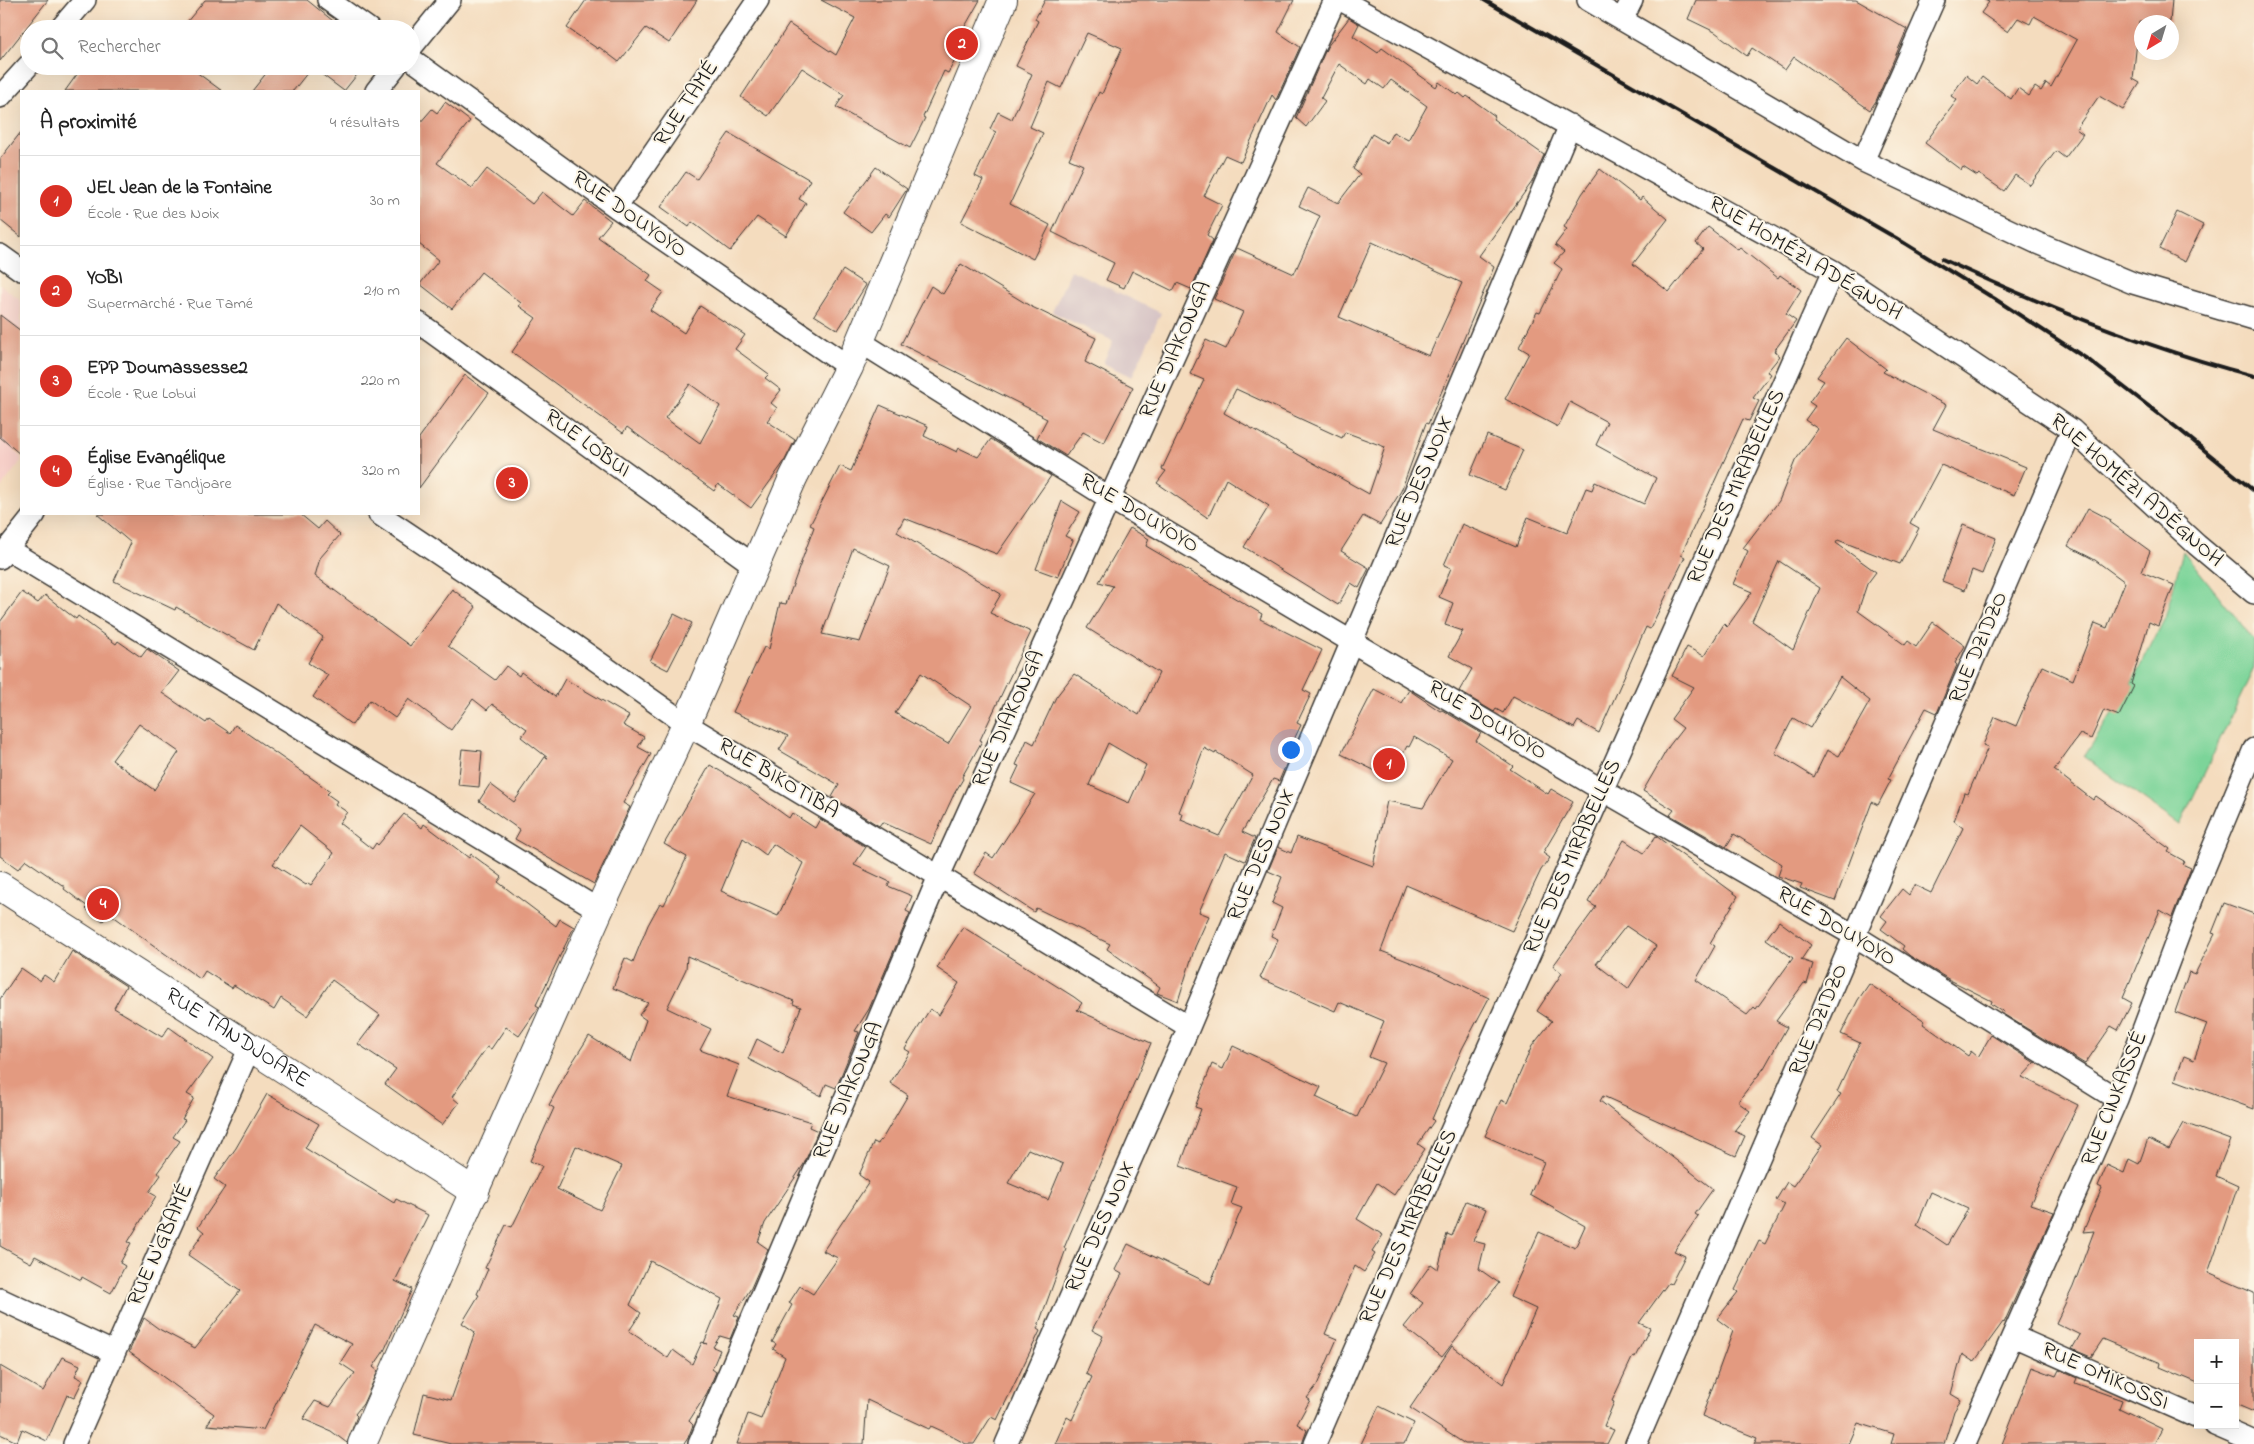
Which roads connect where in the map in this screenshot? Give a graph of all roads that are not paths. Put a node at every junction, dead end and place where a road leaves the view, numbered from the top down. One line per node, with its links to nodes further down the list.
1 (85, 0): 11 (street)
2 (328, 0): 12 (street)
3 (450, 0): 14 (street)
4 (758, 0): 22 (street, RUE TAMÉ)
5 (1003, 0): 28 (main road)
6 (1335, 0): 31 (street, RUE DIAKONGA)
7 (1341, 0): 20 (street, RUE HOMÉZI ADÉGNOH)
8 (1588, 0): 13 (street)
9 (1632, 0): 13 (street)
10 (1934, 0): 21 (street)
11 (68, 20)
12 (356, 20)
13 (1622, 20): 21 (street)
14 (420, 37)
15 (420, 65): 22 (street, RUE DOUYOYO)
16 (20, 74): 19 (street)
17 (389, 75): 18 (street)
18 (377, 90)
19 (0, 97)
20 (1570, 125): 25 (street, RUE HOMÉZI ADÉGNOH); 37 (street, RUE DES NOIX)
21 (1863, 160): 26 (street)
22 (616, 207): 29 (street, RUE DOUYOYO)
23 (0, 255): 24 (street)
24 (20, 269)
25 (1833, 271): 30 (street, RUE HOMÉZI ADÉGNOH); 40 (street, RUE DES MIRABELLES)
26 (2254, 319)
27 (420, 323): 35 (street, RUE LOBUI)
28 (859, 341): 29 (main road); 31 (street, RUE DOUYOYO)
29 (849, 367): 35 (main road)
30 (2072, 430): 36 (street, RUE HOMÉZI ADÉGNOH); 44 (street, RUE DZIDZO)
31 (1108, 498): 37 (street, RUE DOUYOYO); 41 (street, RUE DIAKONGA)
32 (35, 515): 34 (street)
33 (380, 515): 38 (street, RUE BIKOTIBA)
34 (4, 554): 43 (street)
35 (755, 566): 38 (main road)
36 (2254, 593)
37 (1353, 640): 40 (street, RUE DOUYOYO); 45 (street, RUE DES NOIX)
38 (686, 724): 41 (street, RUE BIKOTIBA); 43 (main road)
39 (2254, 749): 47 (street, RUE CINKASSÉ)
40 (1602, 790): 44 (street, RUE DOUYOYO); 59 (street, RUE DES MIRABELLES)
41 (939, 876): 45 (street, RUE BIKOTIBA); 57 (street, RUE DIAKONGA)
42 (0, 886): 46 (main road, RUE TANDJOARE)
43 (599, 910): 48 (main road)
44 (1855, 936): 47 (street, RUE DOUYOYO); 60 (street, RUE DZIDZO)
45 (1189, 1026): 58 (street, RUE DES NOIX)
46 (250, 1047): 48 (main road, RUE TANDJOARE); 51 (street, RUE N'GBAMÉ)
47 (2117, 1099): 50 (street, RUE CINKASSÉ)
48 (475, 1192): 56 (main road)
49 (0, 1299): 51 (street)
50 (2013, 1336): 52 (street, RUE OMIKOSSI); 61 (street, RUE CINKASSÉ)
51 (113, 1352): 55 (street, RUE N'GBAMÉ)
52 (2194, 1416)
53 (2224, 1429): 54 (street)
54 (2254, 1442)
55 (74, 1444)
56 (362, 1444)
57 (699, 1444)
58 (1006, 1444)
59 (1315, 1444)
60 (1636, 1444)
61 (1965, 1444)

